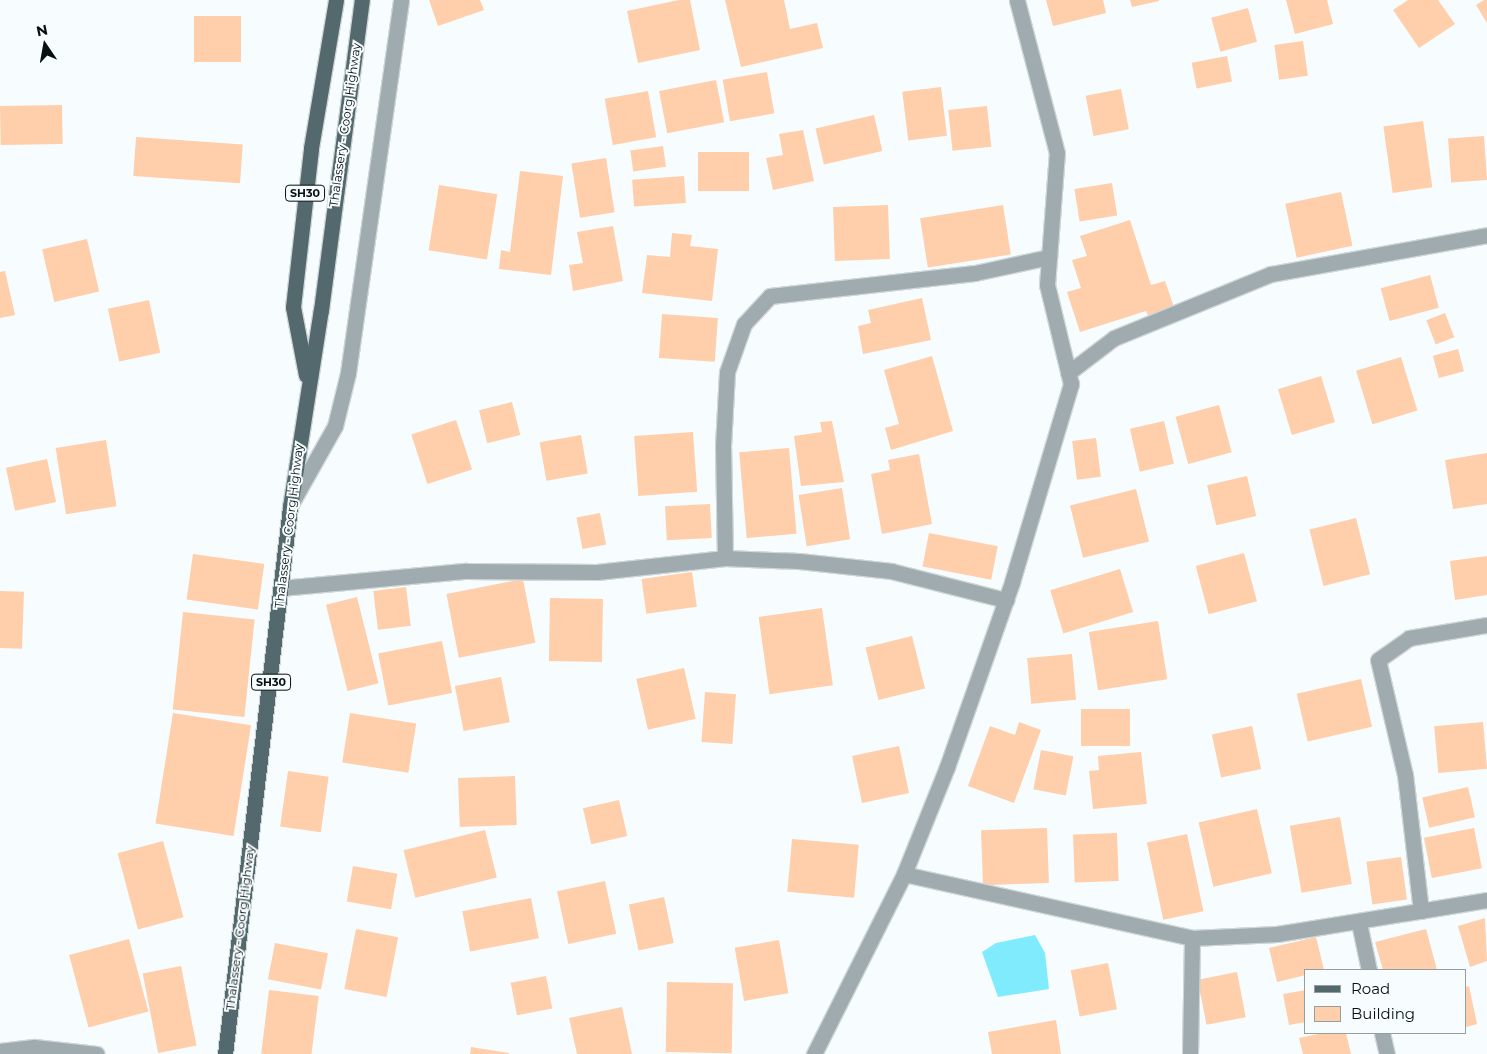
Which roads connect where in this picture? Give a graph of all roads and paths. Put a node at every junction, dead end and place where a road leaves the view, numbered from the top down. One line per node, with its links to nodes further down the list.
1 (336, 0): 8 (main road, SH30)
2 (362, 0): 8 (main road, Thalassery - Coorg Highway / SH30)
3 (401, 0): 9 (street)
4 (1017, 0): 6 (street)
5 (1487, 235): 7 (street)
6 (1049, 257): 7 (street); 10 (street)
7 (1068, 373): 12 (street)
8 (308, 386): 9 (main road, Thalassery - Coorg Highway / SH30)
9 (290, 507): 11 (main road, Thalassery - Coorg Highway / SH30)
10 (725, 558): 11 (street); 12 (street)
11 (281, 588): 23 (main road, Thalassery - Coorg Highway / SH30)
12 (1006, 600): 14 (street)
13 (1487, 626): 16 (street)
14 (904, 874): 18 (street); 24 (street)
15 (1487, 900): 16 (street)
16 (1421, 912): 17 (street)
17 (1359, 923): 18 (street); 19 (street)
18 (1192, 938): 25 (street)
19 (1369, 969)
20 (1382, 1034): 26 (street)
21 (0, 1051): 22 (street)
22 (97, 1054)
23 (226, 1054)
24 (814, 1054)
25 (1190, 1054)
26 (1387, 1054)

